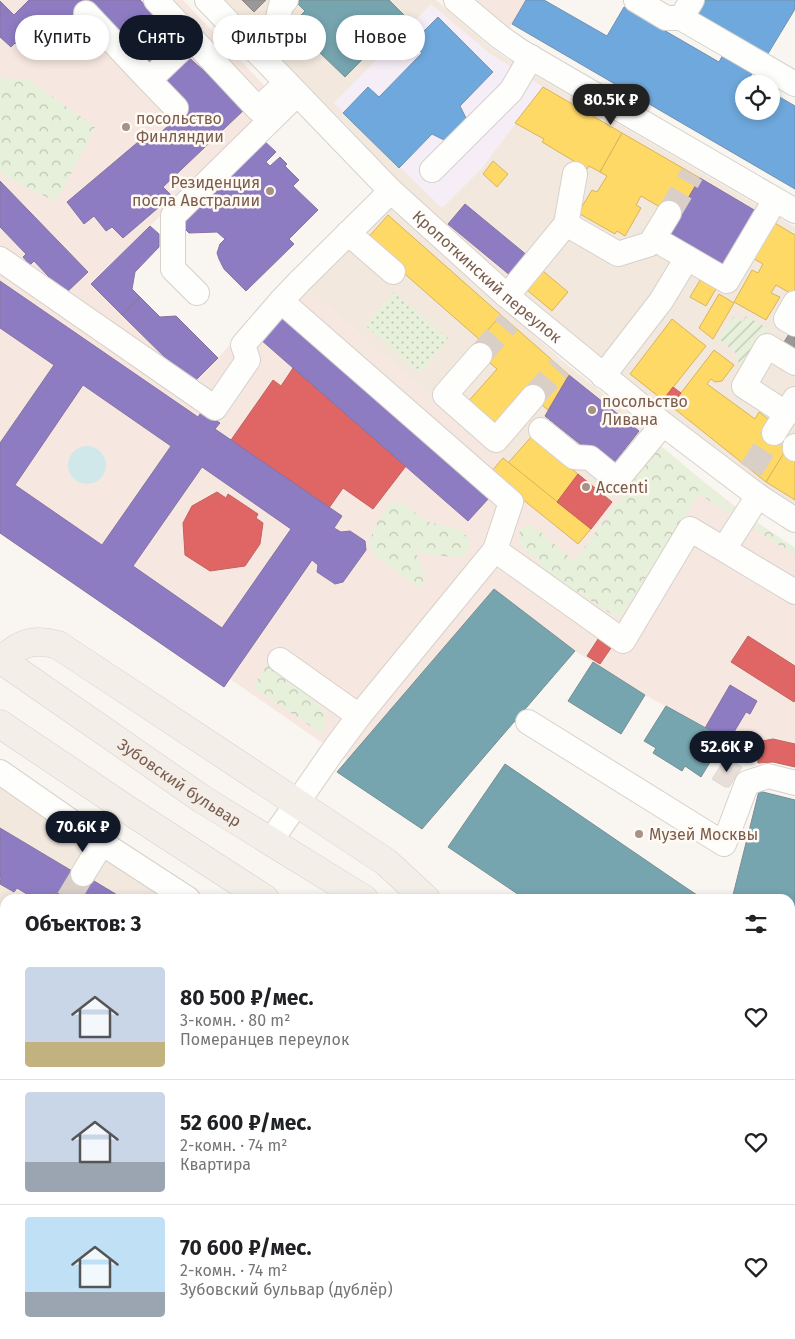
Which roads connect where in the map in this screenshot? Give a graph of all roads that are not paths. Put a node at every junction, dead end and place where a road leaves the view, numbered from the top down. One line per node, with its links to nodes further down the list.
1 (156, 0): 8 (street)
2 (206, 0): 9 (street, Кропоткинский переулок)
3 (286, 0): 10 (street)
4 (456, 0): 12 (street)
5 (636, 0): 6 (street)
6 (686, 9): 16 (street)
7 (86, 13): 15 (street)
8 (170, 15)
9 (221, 15)
10 (279, 15)
11 (203, 51): 17 (street)
12 (531, 57): 19 (street); 22 (street)
13 (170, 60): 15 (street)
14 (265, 60): 17 (street, Кропоткинский переулок)
15 (149, 80): 18 (street)
16 (795, 84)
17 (292, 88): 21 (street, Кропоткинский переулок); 31 (street)
18 (176, 108)
19 (432, 170)
20 (575, 174): 25 (street)
21 (391, 190): 26 (street); 34 (street, Кропоткинский переулок)
22 (775, 200): 23 (street); 28 (street)
23 (795, 212)
24 (669, 213): 25 (street)
25 (566, 224): 34 (street)
26 (348, 233): 30 (street); 32 (street)
27 (665, 245): 28 (street)
28 (687, 258): 38 (street)
29 (0, 259): 32 (street)
30 (393, 272)
31 (197, 293)
32 (281, 301): 46 (street)
33 (795, 303): 35 (street)
34 (513, 309): 38 (street, Кропоткинский переулок)
35 (795, 324)
36 (480, 355): 39 (street)
37 (795, 363): 40 (street)
38 (603, 376): 41 (street, Кропоткинский переулок)
39 (533, 397)
40 (785, 415)
41 (663, 424): 42 (street); 43 (street, Кропоткинский переулок)
42 (541, 430)
43 (750, 484): 44 (street, Кропоткинский переулок); 45 (street)
44 (795, 520)
45 (724, 549): 46 (street); 47 (street)
46 (495, 550): 50 (street)
47 (795, 592)
48 (280, 660): 50 (street)
49 (0, 661): 55 (main road); 56 (main road, Зубовский бульвар)
50 (359, 716): 55 (street)
51 (528, 722): 54 (street)
52 (0, 724): 60 (main road)
53 (0, 772): 57 (street)
54 (795, 783)
55 (296, 804): 56 (street); 62 (main road)
56 (270, 842): 61 (main road, Зубовский бульвар)
57 (102, 843): 58 (street); 59 (street)
58 (83, 874)
59 (180, 894)
60 (257, 894)
61 (356, 894)
62 (421, 894)

